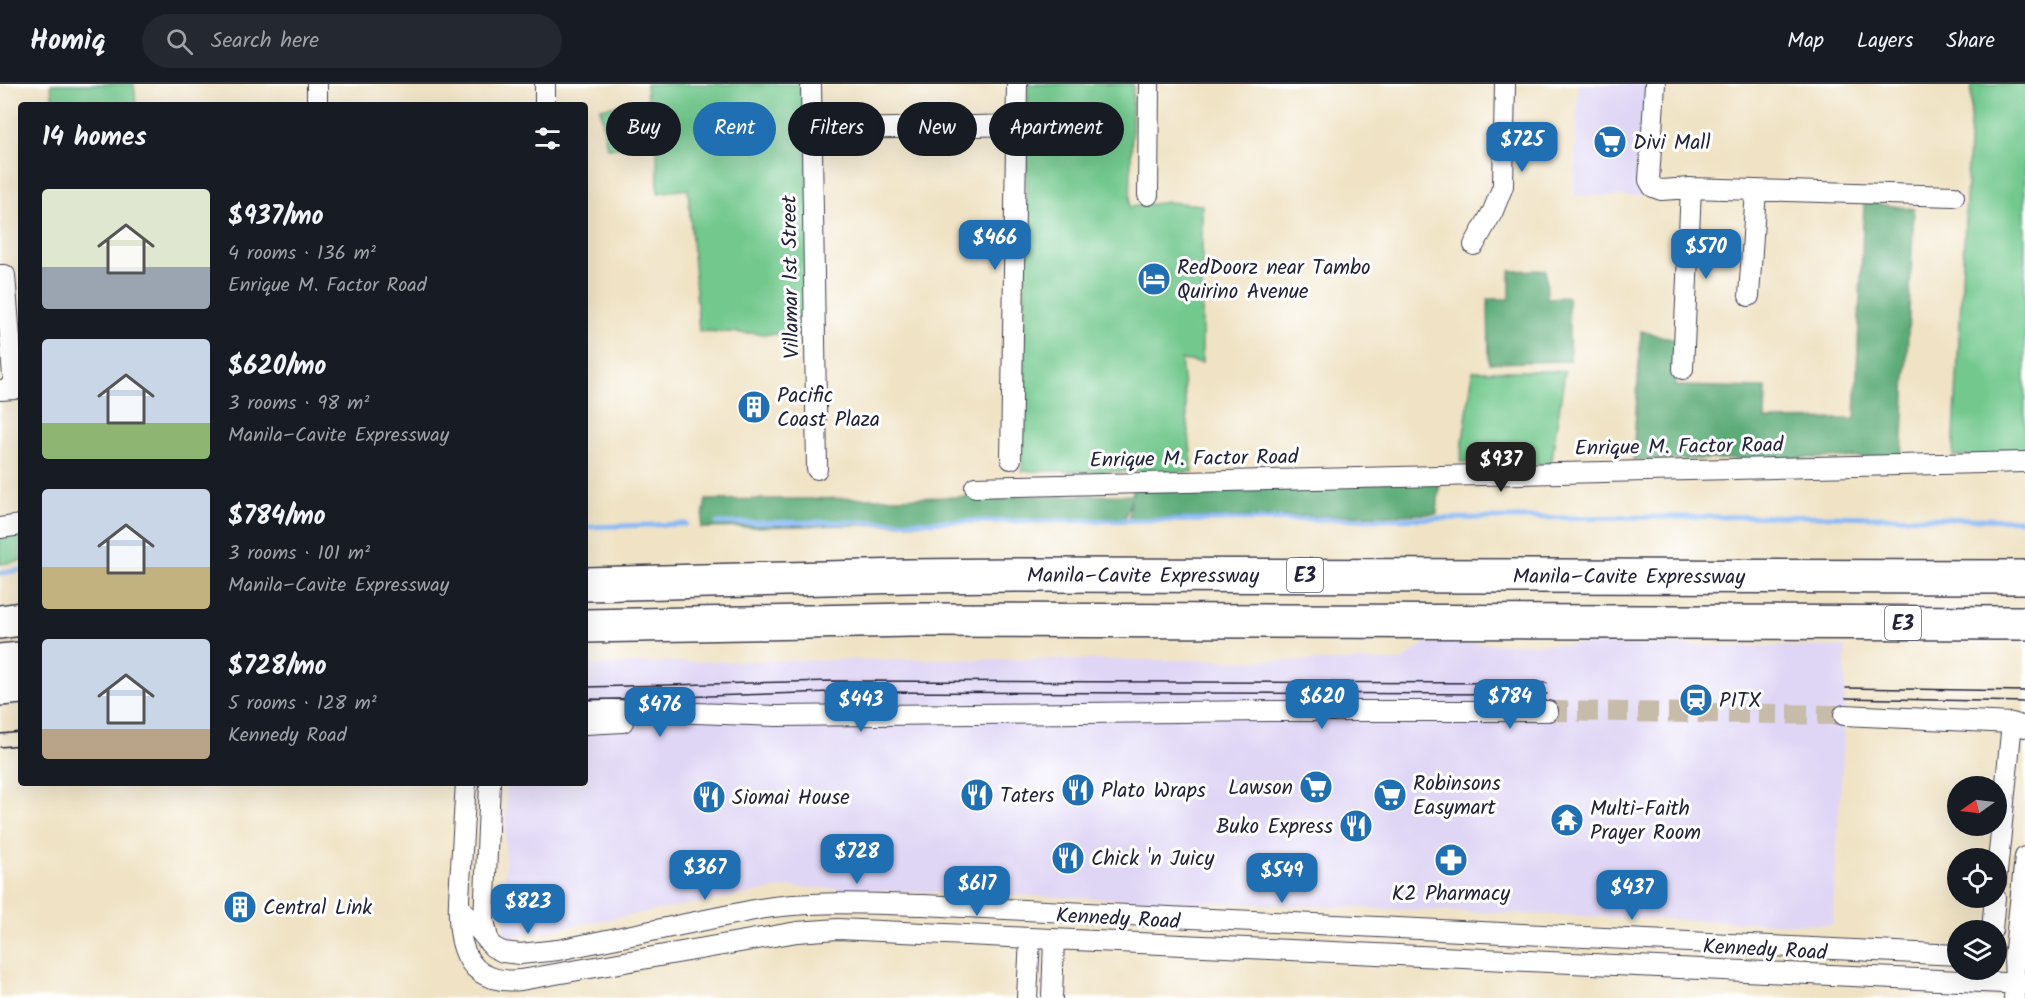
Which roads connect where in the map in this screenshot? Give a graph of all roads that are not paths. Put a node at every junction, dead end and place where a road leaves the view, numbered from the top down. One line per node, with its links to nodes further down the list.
1 (317, 84): 8 (street)
2 (544, 84): 9 (street)
3 (811, 84): 10 (street, Villamar 1st Street)
4 (1017, 84): 11 (street)
5 (1149, 84): 18 (street)
6 (1506, 84): 20 (street)
7 (1655, 84): 16 (street)
8 (317, 102)
9 (544, 102)
10 (811, 102)
11 (1017, 102)
12 (989, 126): 13 (street)
13 (885, 128)
14 (812, 156): 27 (street, Villamar 1st Street)
15 (1016, 156): 25 (street)
16 (1691, 188): 17 (street); 23 (street)
17 (1756, 190): 19 (street); 22 (street)
18 (1148, 195)
19 (1954, 196)
20 (1474, 245)
21 (2, 275): 24 (street)
22 (1749, 296)
23 (1683, 369)
24 (0, 390)
25 (1011, 459)
26 (2025, 462): 28 (street, Enrique M. Factor Road)
27 (817, 469)
28 (975, 487)
29 (18, 525): 30 (street)
30 (0, 528)
31 (2025, 577): 32 (highway, Manila–Cavite Expressway / E3)
32 (588, 584)
33 (18, 620): 34 (highway)
34 (0, 622)
35 (2025, 623): 36 (highway, E3)
36 (588, 626)
37 (18, 659): 38 (highway)
38 (0, 661)
39 (18, 687): 40 (highway)
40 (0, 689)
41 (588, 709): 43 (street)
42 (1548, 711): 43 (street)
43 (733, 715): 45 (street)
44 (1844, 715): 46 (street)
45 (588, 724)
46 (2018, 725): 49 (street)
47 (466, 786): 51 (street, Kennedy Road)
48 (490, 786): 55 (street)
49 (2001, 848)
50 (2025, 857): 58 (street)
51 (459, 906): 53 (street, Kennedy Road); 55 (street)
52 (1521, 934): 55 (street, Kennedy Road); 56 (street, Kennedy Road); 59 (street)
53 (1030, 938): 54 (street, Kennedy Road); 63 (street)
54 (1054, 939): 59 (street, Kennedy Road); 64 (street)
55 (489, 943)
56 (1740, 945): 57 (street, Kennedy Road); 60 (street)
57 (1947, 954)
58 (2012, 957): 62 (street)
59 (1519, 962): 60 (street, Kennedy Road)
60 (1739, 971): 61 (street, Kennedy Road)
61 (1988, 983): 62 (street, Kennedy Road)
62 (2018, 988)
63 (1027, 998)
64 (1052, 998)

